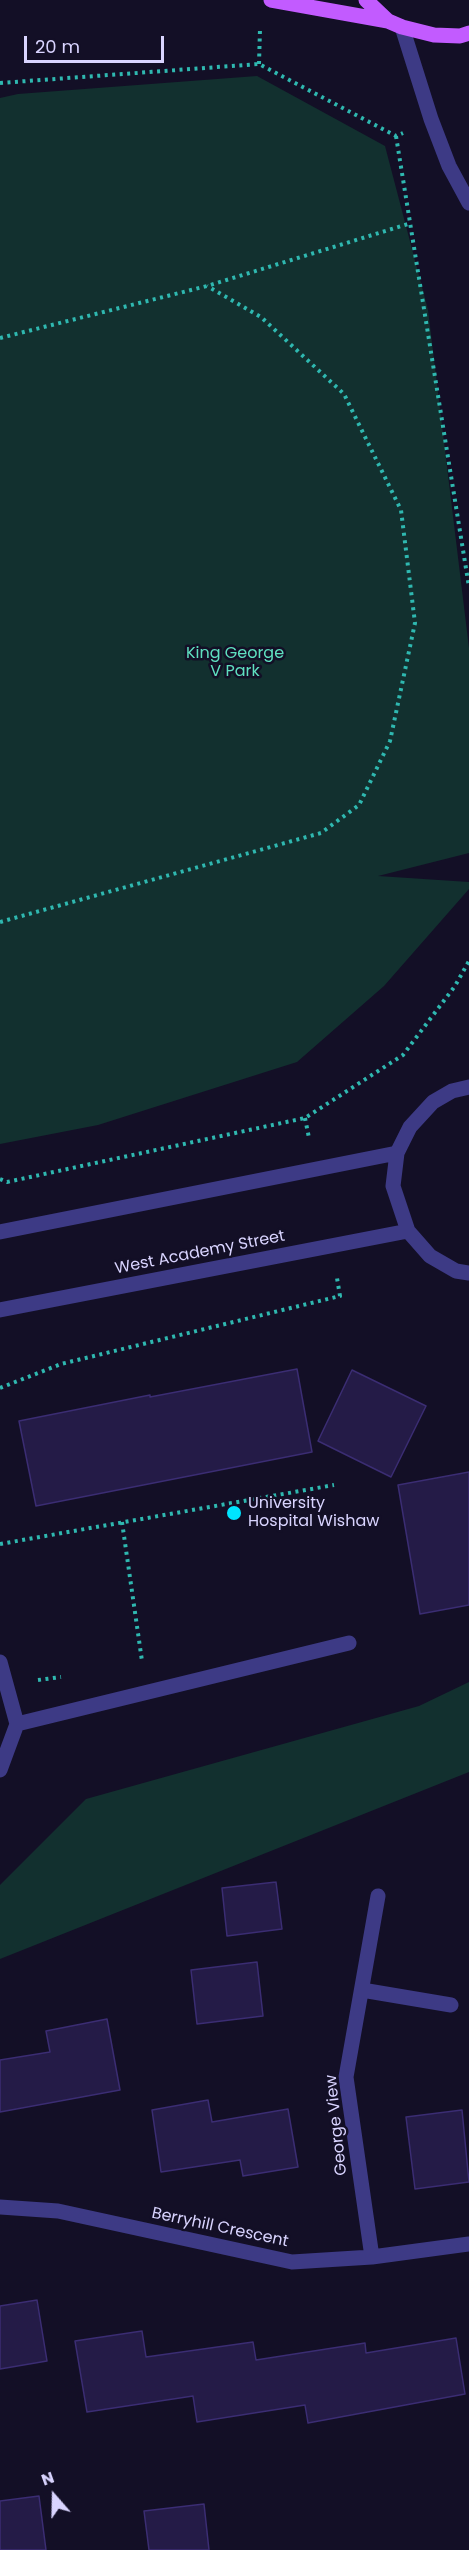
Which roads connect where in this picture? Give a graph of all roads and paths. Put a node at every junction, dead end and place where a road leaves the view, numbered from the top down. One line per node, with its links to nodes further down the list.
1 (271, 0): 3 (main road)
2 (366, 0): 3 (main road)
3 (395, 24): 4 (main road); 6 (street)
4 (469, 33)
5 (0, 83): 7 (path)
6 (431, 119): 7 (path); 8 (street)
7 (396, 136): 9 (path)
8 (469, 202)
9 (408, 224): 10 (path); 12 (path)
10 (207, 286): 11 (path); 13 (path)
11 (0, 338)
12 (469, 587)
13 (0, 922)
14 (469, 961): 17 (path)
15 (469, 1087): 16 (street)
16 (397, 1153): 18 (street); 19 (street)
17 (0, 1179)
18 (0, 1232)
19 (408, 1232): 20 (street); 21 (street, West Academy Street)
20 (469, 1273)
21 (0, 1310)
22 (334, 1485): 23 (path)
23 (122, 1522): 24 (path); 27 (path)
24 (0, 1544)
25 (350, 1643): 30 (street)
26 (0, 1662): 29 (street)
27 (143, 1667)
28 (62, 1677): 29 (path)
29 (5, 1685): 30 (street)
30 (17, 1724): 31 (street)
31 (0, 1770)
32 (378, 1896): 33 (street, George View)
33 (362, 1990): 34 (street); 37 (street, George View)
34 (451, 2005)
35 (0, 2207): 37 (street, Berryhill Crescent)
36 (469, 2244): 37 (street, Berryhill Crescent)
37 (372, 2257)

